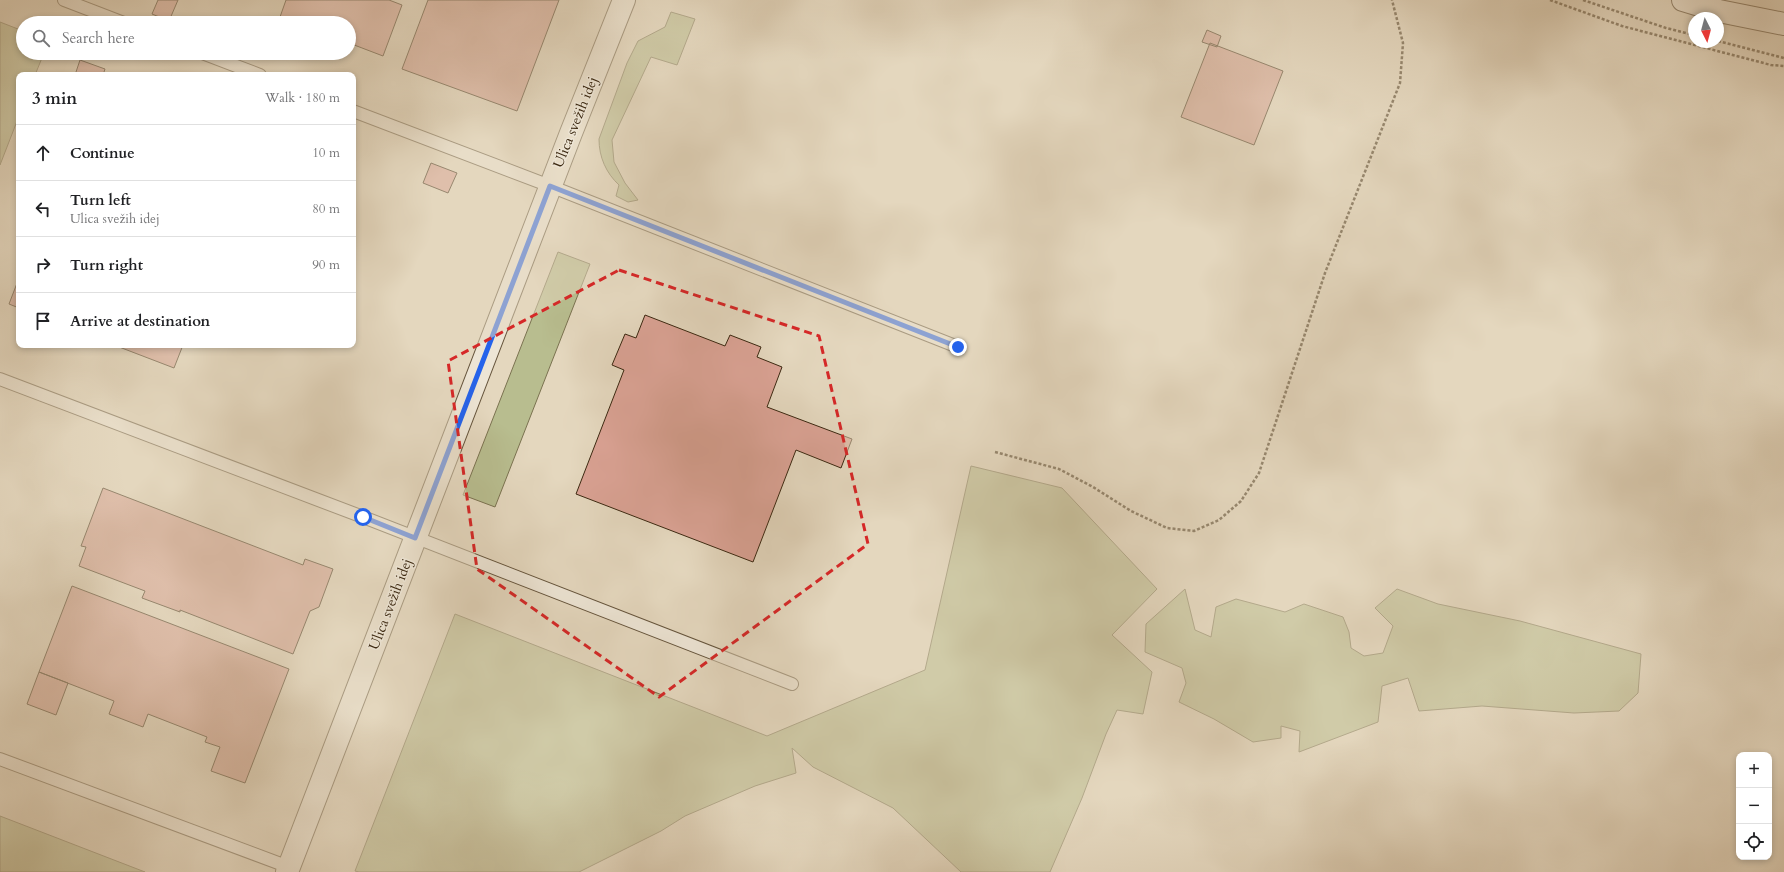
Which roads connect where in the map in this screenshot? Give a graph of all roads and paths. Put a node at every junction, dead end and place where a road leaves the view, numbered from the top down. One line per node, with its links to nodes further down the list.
1 (64, 0): 7 (lane)
2 (624, 0): 16 (street, Ulica svežih idej)
3 (1392, 0): 19 (path)
4 (1550, 0): 13 (path)
5 (1583, 0): 9 (path)
6 (1683, 0): 8 (street)
7 (106, 16)
8 (1784, 24)
9 (1688, 34)
10 (1724, 43): 11 (path)
11 (1784, 58)
12 (220, 60): 14 (lane)
13 (1784, 66)
14 (252, 72)
15 (356, 112): 16 (lane)
16 (550, 186): 17 (lane); 20 (street, Ulica svežih idej)
17 (958, 347)
18 (0, 379): 20 (lane)
19 (995, 452)
20 (415, 538): 21 (lane); 23 (street, Ulica svežih idej)
21 (792, 684)
22 (0, 759): 23 (lane)
23 (288, 869)

